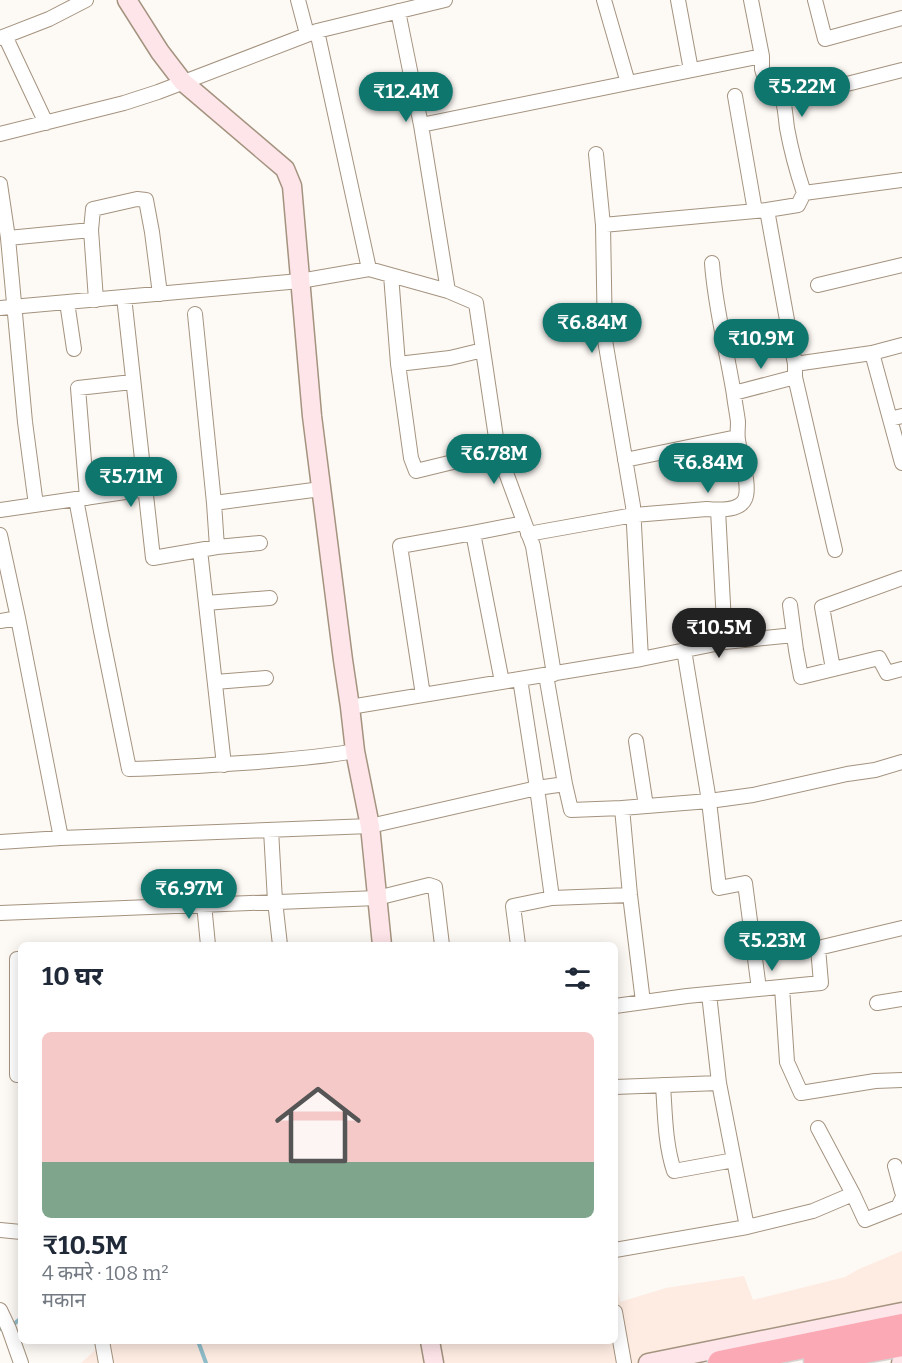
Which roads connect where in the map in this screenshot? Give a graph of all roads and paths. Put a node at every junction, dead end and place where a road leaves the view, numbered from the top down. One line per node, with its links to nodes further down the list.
1 (86, 0): 12 (street)
2 (298, 0): 11 (street)
3 (445, 0): 9 (street)
4 (604, 0): 17 (street)
5 (678, 0): 14 (street)
6 (751, 0): 13 (street)
7 (815, 0): 10 (street)
8 (132, 1): 16 (street)
9 (398, 11): 11 (street); 21 (street)
10 (902, 18)
11 (312, 32): 16 (street); 33 (street)
12 (3, 37): 20 (street)
13 (762, 56): 14 (street); 19 (street)
14 (691, 70): 17 (street)
15 (902, 70): 19 (street)
16 (183, 82): 20 (street); 35 (street)
17 (628, 82): 21 (street)
18 (735, 96): 27 (street)
19 (784, 100): 26 (street)
20 (46, 123): 22 (street)
21 (422, 125): 37 (street)
22 (0, 134)
23 (596, 154): 28 (street)
24 (902, 180): 26 (street)
25 (0, 184): 30 (street)
26 (804, 193): 27 (street)
27 (761, 211): 28 (street); 49 (street)
28 (603, 225): 55 (street)
29 (91, 230): 30 (street); 38 (street); 40 (street)
30 (8, 238): 42 (street)
31 (712, 263): 51 (street)
32 (902, 265): 36 (street)
33 (369, 269): 34 (street); 35 (street)
34 (391, 275): 37 (street); 48 (street)
35 (300, 281): 38 (street); 58 (street)
36 (818, 285)
37 (448, 291): 46 (street)
38 (160, 294): 39 (street)
39 (124, 297): 40 (street); 50 (street)
40 (96, 300): 41 (street)
41 (67, 302): 42 (street); 45 (street)
42 (7, 308): 61 (street)
43 (195, 314): 60 (street)
44 (902, 345): 47 (street)
45 (74, 349)
46 (483, 350): 48 (street); 54 (street)
47 (872, 353): 49 (street); 52 (street)
48 (398, 364): 54 (street)
49 (795, 371): 51 (street); 71 (street)
50 (132, 382): 57 (street); 59 (street)
51 (734, 393): 53 (street)
52 (896, 417): 56 (street)
53 (737, 437): 55 (street); 63 (street)
54 (498, 451): 65 (street)
55 (626, 460): 64 (street)
56 (902, 462)
57 (145, 489): 59 (street); 70 (street)
58 (321, 489): 60 (street); 90 (street)
59 (82, 499): 61 (street); 94 (street)
60 (214, 503): 69 (street)
61 (36, 505): 62 (street)
62 (0, 510)
63 (717, 510): 64 (street); 79 (street)
64 (634, 515): 65 (street); 81 (street)
65 (526, 528): 66 (street); 84 (street)
66 (473, 533): 88 (street); 89 (street)
67 (0, 535): 76 (street)
68 (260, 543): 69 (street)
69 (217, 547): 70 (street)
70 (200, 550): 74 (street)
71 (835, 550)
72 (902, 578): 82 (street)
73 (270, 598): 74 (street)
74 (206, 603): 87 (street)
75 (790, 605): 78 (street)
76 (18, 618): 77 (street); 102 (street)
77 (0, 621)
78 (794, 634): 79 (street); 82 (street)
79 (725, 642): 80 (street)
80 (684, 650): 81 (street); 97 (street)
81 (641, 659): 84 (street)
82 (833, 669): 83 (street)
83 (902, 669)
84 (550, 674): 86 (street); 95 (street)
85 (266, 678): 87 (street)
86 (520, 679): 88 (street); 96 (street)
87 (215, 682): 94 (street)
88 (502, 682): 89 (street)
89 (423, 695): 90 (street)
90 (350, 707): 92 (street)
91 (636, 741): 98 (street)
92 (355, 751): 94 (street); 100 (street)
93 (902, 762): 97 (street)
94 (224, 765)
95 (565, 784): 96 (street); 99 (street)
96 (537, 788): 100 (street); 106 (street)
97 (709, 801): 98 (street); 118 (street)
98 (646, 806): 99 (street)
99 (622, 808): 104 (street)
100 (370, 826): 101 (street); 105 (street)
101 (271, 830): 102 (street); 107 (street)
102 (61, 838): 103 (street)
103 (0, 842)
104 (630, 895): 106 (street); 121 (street)
105 (377, 898): 107 (street); 113 (street); 114 (street)
106 (552, 898): 115 (street)
107 (276, 901): 108 (street); 112 (street)
108 (204, 904): 109 (street); 111 (street)
109 (0, 913)
110 (902, 928): 117 (street)
111 (208, 942)
112 (280, 942)
113 (382, 942)
114 (442, 942)
115 (518, 942)
116 (18, 959): 124 (street)
117 (782, 987): 118 (street); 125 (street)
118 (759, 989): 119 (street)
119 (709, 994): 121 (street); 126 (street)
120 (902, 999): 122 (street)
121 (643, 1002): 123 (street)
122 (877, 1003)
123 (618, 1006)
124 (18, 1075)
125 (902, 1080)
126 (719, 1083): 127 (street); 130 (street)
127 (663, 1085): 128 (street); 130 (street)
128 (618, 1087)
129 (818, 1128): 133 (street)
130 (734, 1160): 135 (street)
131 (895, 1166): 132 (street)
132 (902, 1192)
133 (853, 1194): 134 (street); 135 (street)
134 (902, 1199)
135 (747, 1227): 138 (street)
136 (0, 1230): 137 (street)
137 (18, 1232)
138 (618, 1249)
139 (902, 1312): 150 (street)
140 (5, 1320): 146 (street)
141 (902, 1326): 151 (highway)
142 (618, 1329): 149 (street)
143 (103, 1344): 147 (street)
144 (431, 1344): 148 (street)
145 (902, 1344): 152 (highway)
146 (21, 1363)
147 (106, 1363)
148 (434, 1363)
149 (624, 1363)
150 (648, 1363)
151 (720, 1363)
152 (801, 1363)

